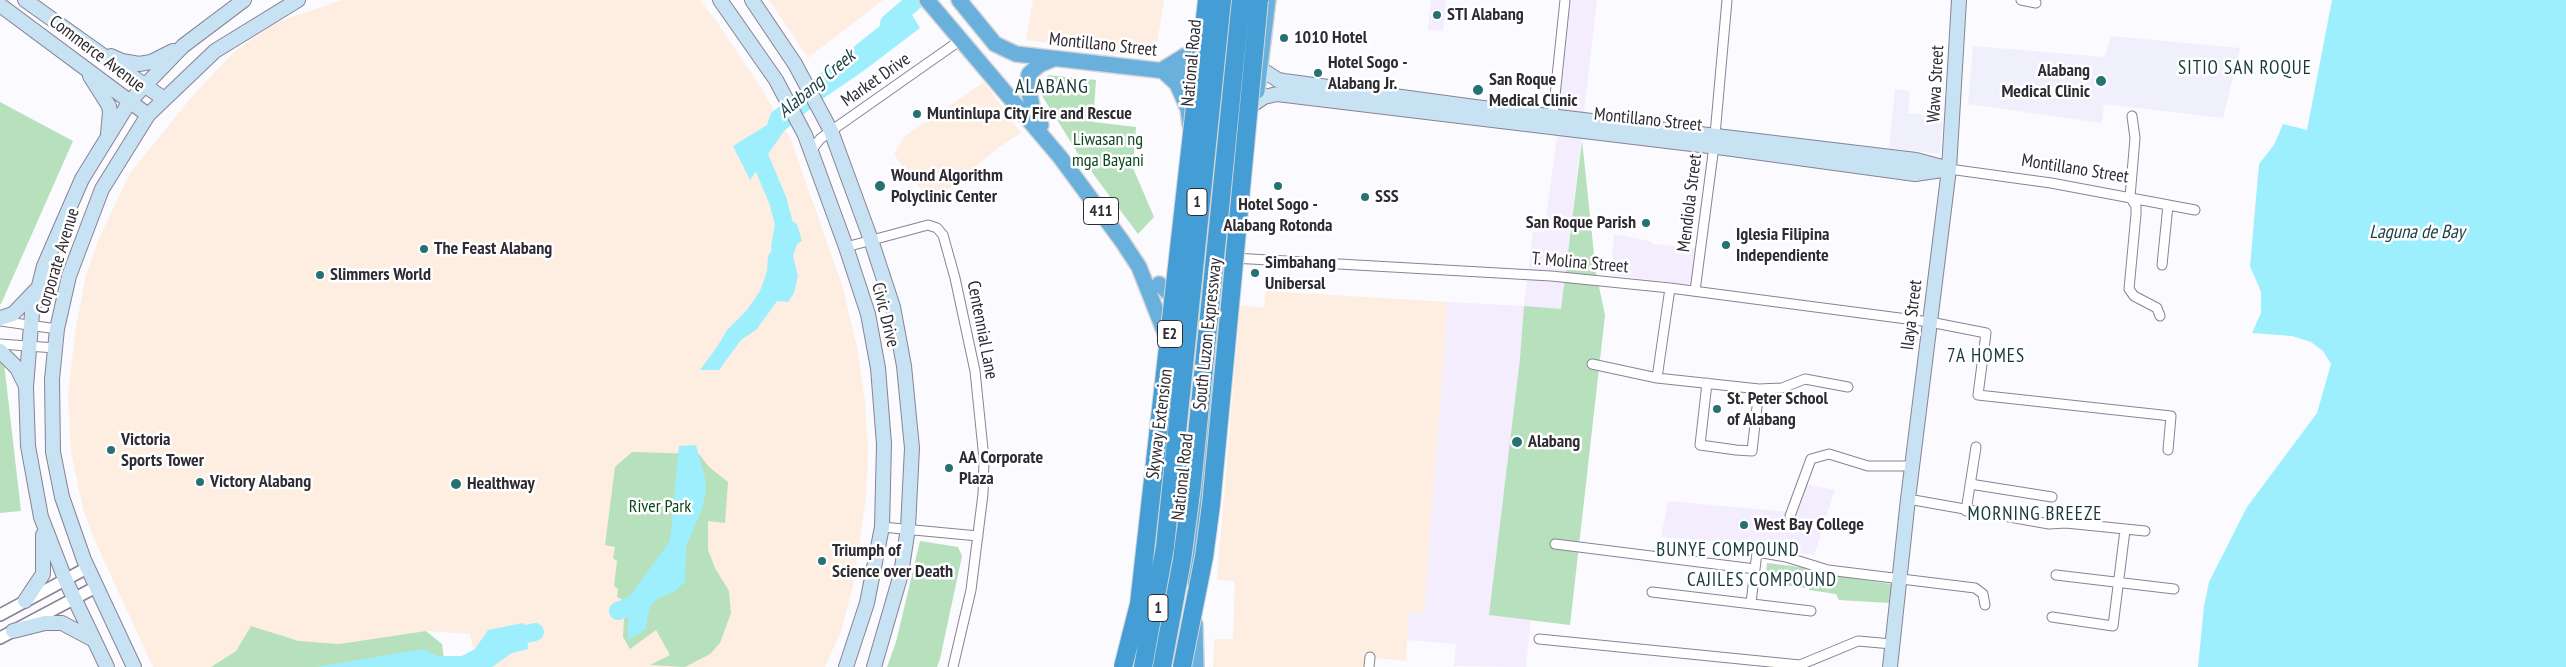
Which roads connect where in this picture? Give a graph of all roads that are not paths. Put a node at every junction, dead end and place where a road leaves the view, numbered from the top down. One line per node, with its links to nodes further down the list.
1 (25, 0): 23 (main road, Commerce Avenue)
2 (244, 0): 22 (main road, Corporate Avenue)
3 (298, 0): 32 (main road, Corporate Avenue)
4 (720, 0): 42 (main road, Civic Drive)
5 (752, 0): 39 (main road, Civic Drive)
6 (959, 0): 24 (highway, Montillano Street)
7 (1207, 0): 118 (highway, Skyway Extension / E2, bridge)
8 (1216, 0): 20 (highway, National Road / 1)
9 (1242, 0): 122 (highway, South Luzon Expressway / E2, bridge)
10 (1249, 0): 38 (highway, National Road)
11 (1259, 0): 123 (highway, bridge)
12 (1268, 0): 26 (highway)
13 (1565, 0): 37 (street)
14 (1727, 0): 41 (street, Mendiola Street)
15 (1959, 0): 44 (main road, Wawa Street)
16 (2021, 0): 19 (street)
17 (1, 2): 25 (main road, Commerce Avenue)
18 (930, 3): 21 (highway, 411)
19 (2036, 3)
20 (1218, 8): 27 (highway); 28 (highway, National Road / 1); 120 (highway, South Luzon Expressway / E2, bridge)
21 (962, 39): 39 (street, Market Drive); 43 (highway, 411)
22 (183, 46): 23 (main road); 30 (main road, Corporate Avenue)
23 (93, 48): 30 (main road, Commerce Avenue)
24 (1054, 59): 27 (highway, Montillano Street); 43 (highway)
25 (83, 65): 33 (main road, Commerce Avenue); 40 (main road)
26 (1261, 69): 29 (main road, Montillano Street); 34 (highway)
27 (1162, 70): 28 (highway, Montillano Street); 53 (highway)
28 (1209, 76): 61 (highway, National Road / 1)
29 (1278, 80): 31 (main road); 37 (main road, Montillano Street)
30 (144, 86): 32 (main road, Commerce Avenue); 33 (main road, Corporate Avenue)
31 (1277, 94): 34 (main road, Montillano Street); 37 (main road, Montillano Street)
32 (164, 99): 35 (main road, Corporate Avenue)
33 (130, 101): 35 (main road, Commerce Avenue); 40 (main road, Corporate Avenue)
34 (1255, 103): 38 (highway)
35 (148, 115): 62 (main road, Corporate Avenue)
36 (2132, 116): 45 (street)
37 (1557, 120): 41 (main road, Montillano Street)
38 (1240, 122): 50 (highway, National Road / 1)
39 (831, 131): 42 (street, Market Drive); 48 (main road, Civic Drive)
40 (107, 138): 54 (main road, Corporate Avenue)
41 (1714, 141): 44 (main road, Montillano Street); 56 (street, Mendiola Street)
42 (811, 151): 49 (main road, Civic Drive)
43 (1060, 157): 52 (highway, 411)
44 (1949, 169): 45 (street, Montillano Street); 59 (main road, Ilaya Street)
45 (2130, 198): 46 (street, Montillano Street); 57 (street)
46 (2168, 205): 47 (street, Montillano Street); 51 (street)
47 (2195, 210)
48 (872, 240): 49 (street, Centennial Lane); 85 (main road, Civic Drive); 88 (street, Centennial Lane)
49 (846, 247): 84 (main road, Civic Drive)
50 (1226, 258): 55 (street, T. Molina Street); 90 (highway, National Road / 1)
51 (2162, 265)
52 (1139, 267): 53 (highway, 411); 68 (highway, 411)
53 (1159, 284): 61 (highway, 411)
54 (38, 287): 58 (main road); 60 (main road, Corporate Avenue)
55 (1670, 288): 56 (street, T. Molina Street); 69 (street)
56 (1695, 291): 59 (street, T. Molina Street)
57 (2160, 316)
58 (0, 319): 60 (street)
59 (1930, 322): 75 (street, T. Molina Street); 76 (main road, Ilaya Street)
60 (30, 325): 62 (street); 64 (main road, Corporate Avenue)
61 (1185, 328): 68 (highway, National Road / 1)
62 (57, 329): 65 (main road, Corporate Avenue)
63 (0, 344): 64 (street)
64 (28, 345): 65 (street); 71 (main road, Corporate Avenue)
65 (55, 348): 92 (main road, Corporate Avenue)
66 (0, 351): 71 (main road)
67 (1592, 364): 69 (street)
68 (1180, 374): 83 (highway, National Road / 1)
69 (1657, 378): 70 (street)
70 (1707, 383): 73 (street); 73 (street)
71 (26, 387): 82 (main road, Corporate Avenue)
72 (1848, 387): 73 (street)
73 (1759, 389)
74 (1976, 447): 77 (street)
75 (2168, 450)
76 (1912, 466): 79 (main road, Ilaya Street); 81 (street)
77 (1970, 484): 78 (street); 80 (street)
78 (2052, 497)
79 (1908, 499): 80 (street); 96 (main road, Ilaya Street)
80 (1966, 510): 86 (street)
81 (1790, 516)
82 (42, 517): 95 (main road, Corporate Avenue); 102 (main road)
83 (1165, 517): 90 (highway); 91 (highway, National Road / 1)
84 (882, 527): 85 (street); 115 (main road, Civic Drive)
85 (908, 528): 88 (street); 116 (main road, Civic Drive)
86 (2125, 530): 87 (street); 97 (street)
87 (2145, 531)
88 (978, 536): 117 (street, Centennial Lane)
89 (1555, 544): 93 (street)
90 (1194, 547): 124 (highway, National Road / 1)
91 (1160, 550): 119 (highway); 121 (highway, National Road / 1)
92 (87, 568): 95 (street); 98 (main road, Corporate Avenue)
93 (1755, 569): 96 (street); 103 (street)
94 (2056, 575): 97 (street)
95 (66, 578): 101 (main road, Corporate Avenue); 102 (street)
96 (1899, 578): 104 (street); 112 (main road, Ilaya Street)
97 (2118, 582): 99 (street); 107 (street)
98 (96, 587): 101 (street); 114 (main road, Corporate Avenue)
99 (2174, 589)
100 (1652, 592): 103 (street)
101 (74, 598): 108 (street); 111 (main road, Corporate Avenue)
102 (25, 601): 106 (street)
103 (1751, 604): 105 (street)
104 (1985, 605)
105 (1812, 611)
106 (0, 615)
107 (2052, 617)
108 (13, 631): 109 (street); 111 (main road)
109 (0, 638)
110 (1539, 639): 112 (street)
111 (95, 641): 113 (main road, Corporate Avenue)
112 (1892, 644): 125 (main road, Ilaya Street)
113 (107, 667)
114 (134, 667)
115 (846, 667)
116 (874, 667)
117 (953, 667)
118 (1123, 667)
119 (1128, 667)
120 (1143, 667)
121 (1158, 667)
122 (1162, 667)
123 (1182, 667)
124 (1196, 667)
125 (1890, 667)

